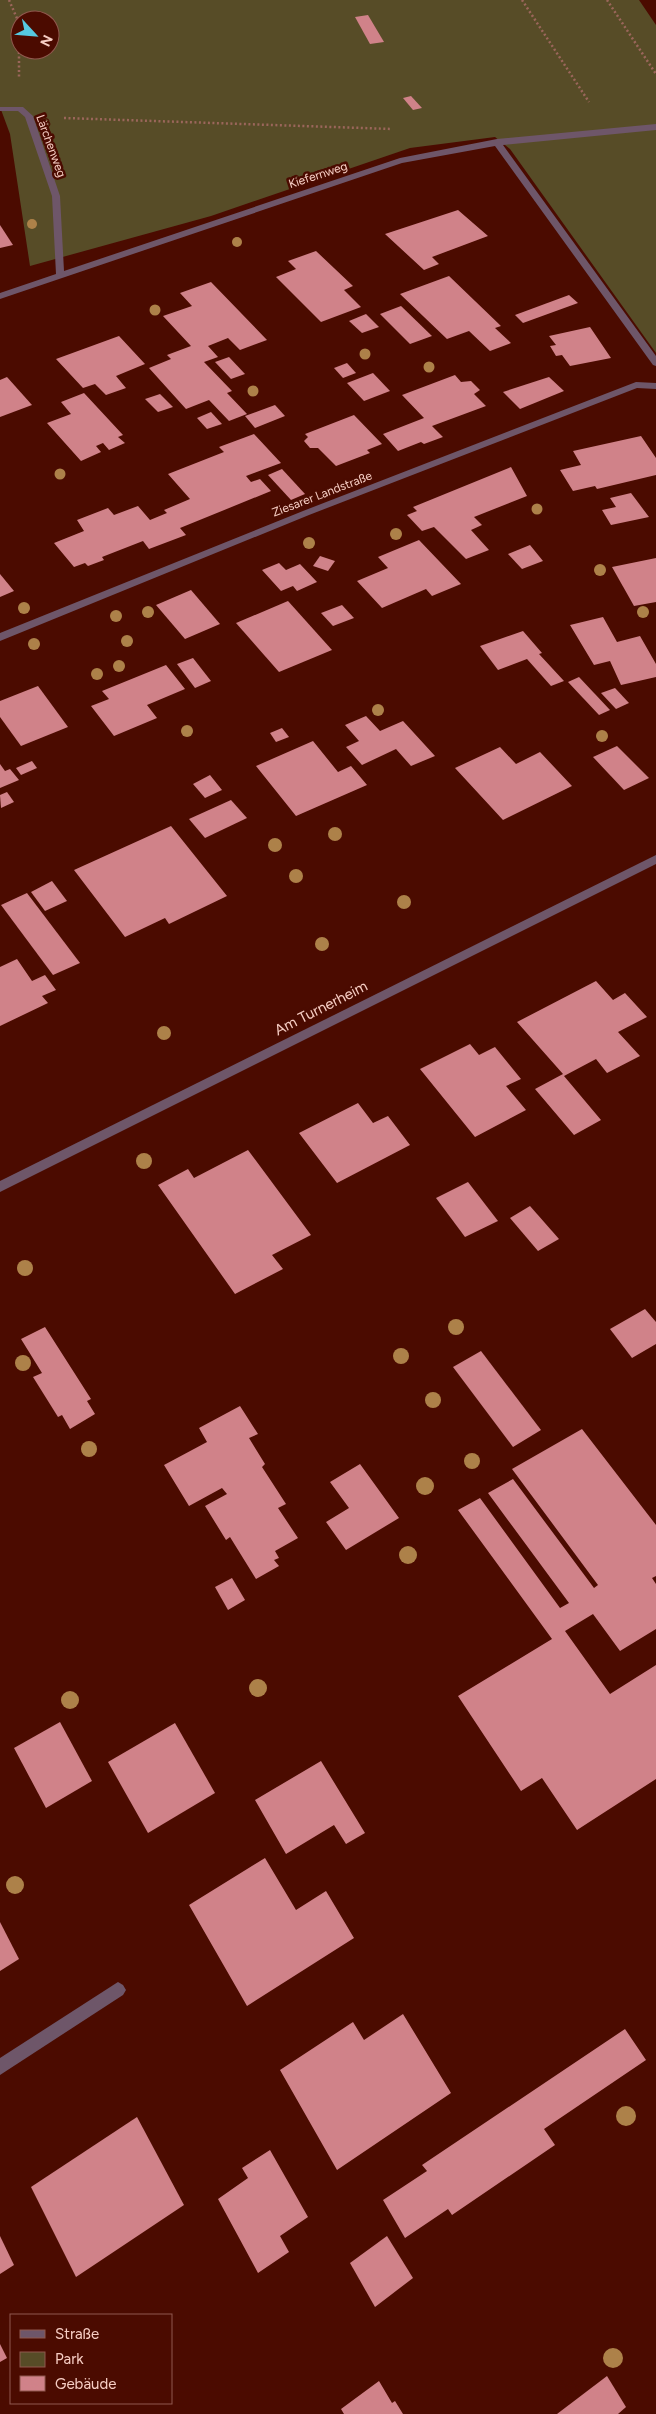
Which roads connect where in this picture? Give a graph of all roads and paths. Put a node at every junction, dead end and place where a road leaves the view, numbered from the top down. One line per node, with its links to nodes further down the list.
1 (9, 0): 6 (path, Lärchenweg)
2 (522, 0): 10 (path)
3 (608, 0): 4 (path)
4 (656, 74)
5 (0, 109): 6 (street)
6 (20, 109): 7 (street, Lärchenweg)
7 (29, 116): 9 (path); 12 (street, Lärchenweg)
8 (656, 127): 10 (street, Kiefernweg)
9 (393, 129)
10 (609, 131): 11 (street, Kiefernweg)
11 (497, 142): 12 (street, Kiefernweg); 14 (street)
12 (60, 274): 13 (street, Kiefernweg)
13 (0, 296)
14 (656, 363)
15 (656, 386): 16 (street, Ziesarer Landstraße)
16 (0, 637)
17 (656, 859): 18 (street, Am Turnerheim)
18 (0, 1187)
19 (118, 1990): 20 (street)
20 (0, 2067)

